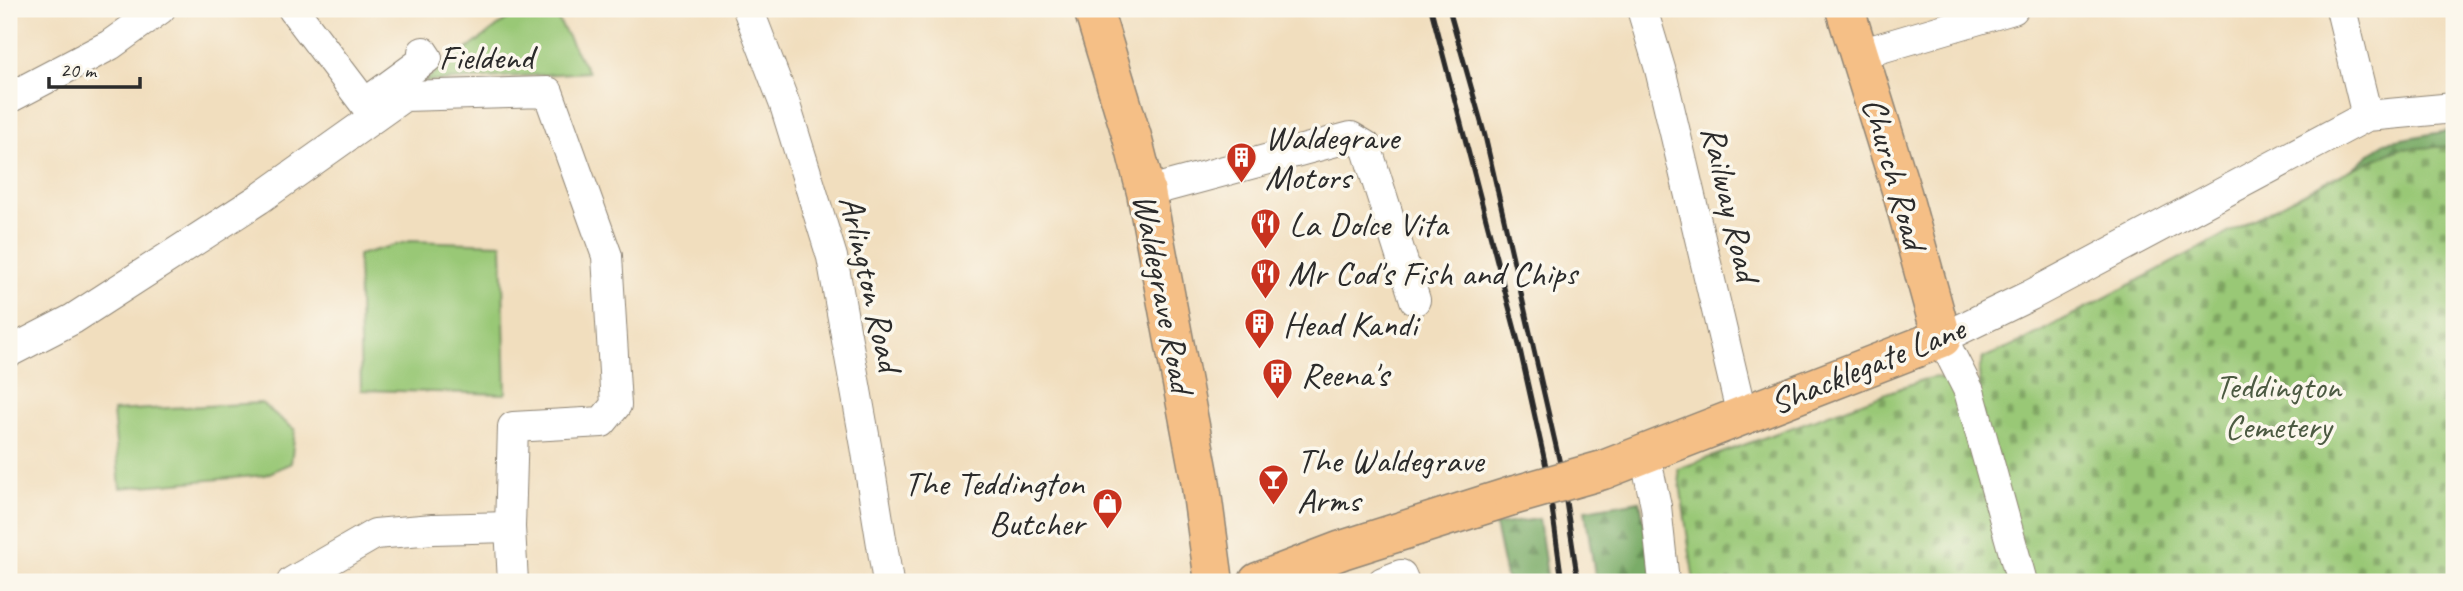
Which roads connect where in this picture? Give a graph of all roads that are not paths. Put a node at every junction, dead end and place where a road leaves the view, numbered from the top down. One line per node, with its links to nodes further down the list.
1 (160, 9): 11 (street)
2 (293, 9): 12 (street)
3 (748, 9): 26 (street, Arlington Road)
4 (1093, 9): 16 (main road, Waldegrave Road)
5 (1642, 9): 20 (street, Railway Road)
6 (1845, 9): 10 (main road, Church Road)
7 (2013, 9): 10 (street)
8 (2341, 9): 14 (street)
9 (424, 52): 12 (street)
10 (1860, 54): 18 (main road, Church Road)
11 (9, 98)
12 (365, 104): 15 (street)
13 (2454, 108): 14 (street, Shacklegate Lane)
14 (2367, 116): 18 (street, Shacklegate Lane)
15 (320, 136)
16 (1146, 192): 17 (street); 27 (main road, Waldegrave Road)
17 (1415, 300)
18 (1942, 338): 20 (main road, Shacklegate Lane); 31 (street)
19 (9, 352): 22 (street, Fieldend)
20 (1742, 416): 21 (main road, Shacklegate Lane)
21 (1645, 455): 23 (main road, Shacklegate Lane, bridge); 30 (street)
22 (510, 527): 24 (street); 25 (street, Fieldend)
23 (1270, 580)
24 (292, 582)
25 (513, 582)
26 (888, 582)
27 (1214, 582)
28 (1383, 582): 29 (street)
29 (1404, 582)
30 (1664, 582)
31 (2022, 582)

